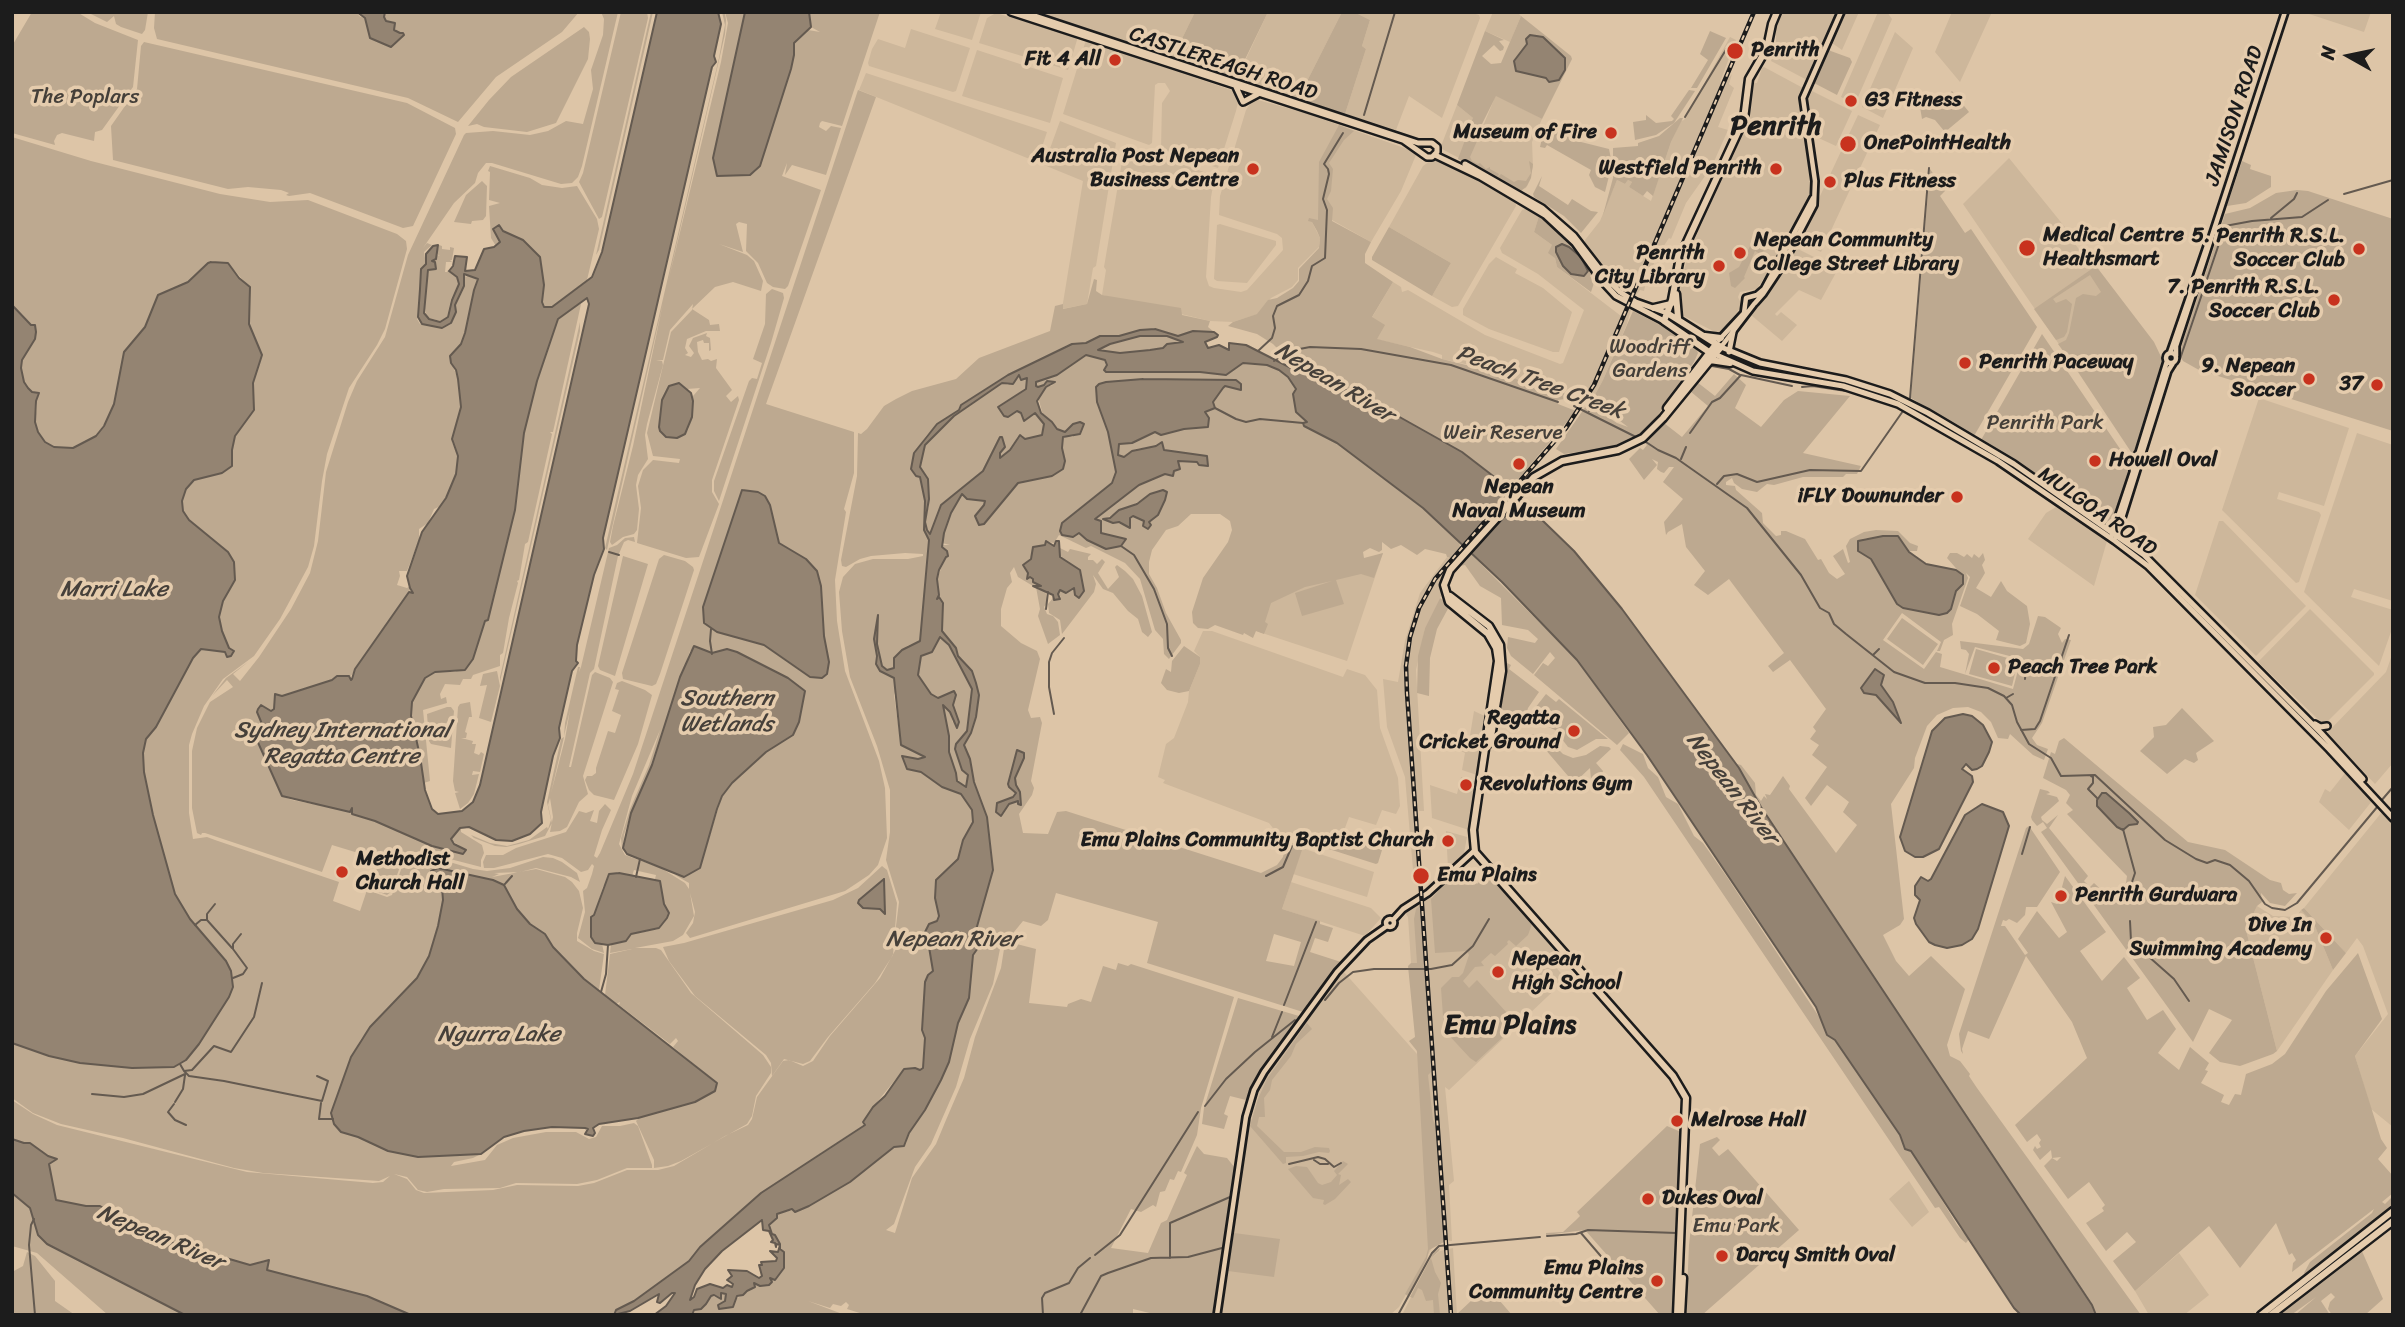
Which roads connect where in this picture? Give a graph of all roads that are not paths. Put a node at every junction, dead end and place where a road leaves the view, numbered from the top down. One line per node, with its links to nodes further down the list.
1 (1011, 12): 6 (main road, CASTLEREAGH ROAD)
2 (1023, 12): 9 (main road, CASTLEREAGH ROAD)
3 (1841, 12): 12 (main road)
4 (2285, 12): 24 (main road, JAMISON ROAD)
5 (1776, 15): 8 (highway)
6 (1236, 87): 7 (main road, CASTLEREAGH ROAD); 7 (main road)
7 (1258, 94): 10 (main road, CASTLEREAGH ROAD)
8 (1747, 112): 15 (highway); 18 (highway)
9 (1425, 144): 10 (main road); 11 (main road, CASTLEREAGH ROAD)
10 (1423, 152): 11 (main road, CASTLEREAGH ROAD)
11 (1436, 152): 17 (main road); 19 (main road)
12 (1815, 194): 13 (main road); 16 (main road)
13 (1750, 296): 14 (main road); 16 (main road)
14 (1745, 303): 16 (main road); 21 (main road)
15 (1671, 304): 17 (highway); 18 (highway)
16 (1754, 304): 20 (main road)
17 (1654, 309): 18 (main road)
18 (1672, 315): 19 (highway); 21 (highway)
19 (1666, 323): 22 (highway)
20 (1733, 332): 21 (main road); 23 (main road)
21 (1719, 343): 23 (main road, MULGOA ROAD); 25 (highway)
22 (1701, 347): 25 (highway); 28 (highway)
23 (1729, 352): 30 (main road, MULGOA ROAD)
24 (2173, 354): 26 (main road); 26 (main road)
25 (1711, 356): 27 (highway); 28 (highway); 29 (highway)
26 (2170, 362): 31 (main road)
27 (1730, 363): 30 (main road, MULGOA ROAD)
28 (1697, 367): 29 (highway)
29 (1661, 418): 36 (highway)
30 (1972, 444): 31 (main road, MULGOA ROAD)
31 (2114, 537): 32 (main road, MULGOA ROAD); 34 (main road, MULGOA ROAD)
32 (2291, 703): 33 (main road); 34 (main road, MULGOA ROAD)
33 (2328, 726)
34 (2381, 802): 35 (main road, MULGOA ROAD)
35 (2393, 815)
36 (1475, 850): 39 (main road); 40 (highway)
37 (2393, 1211): 41 (highway)
38 (2393, 1221): 42 (highway)
39 (1217, 1315)
40 (1679, 1315)
41 (2262, 1315)
42 (2271, 1315)

